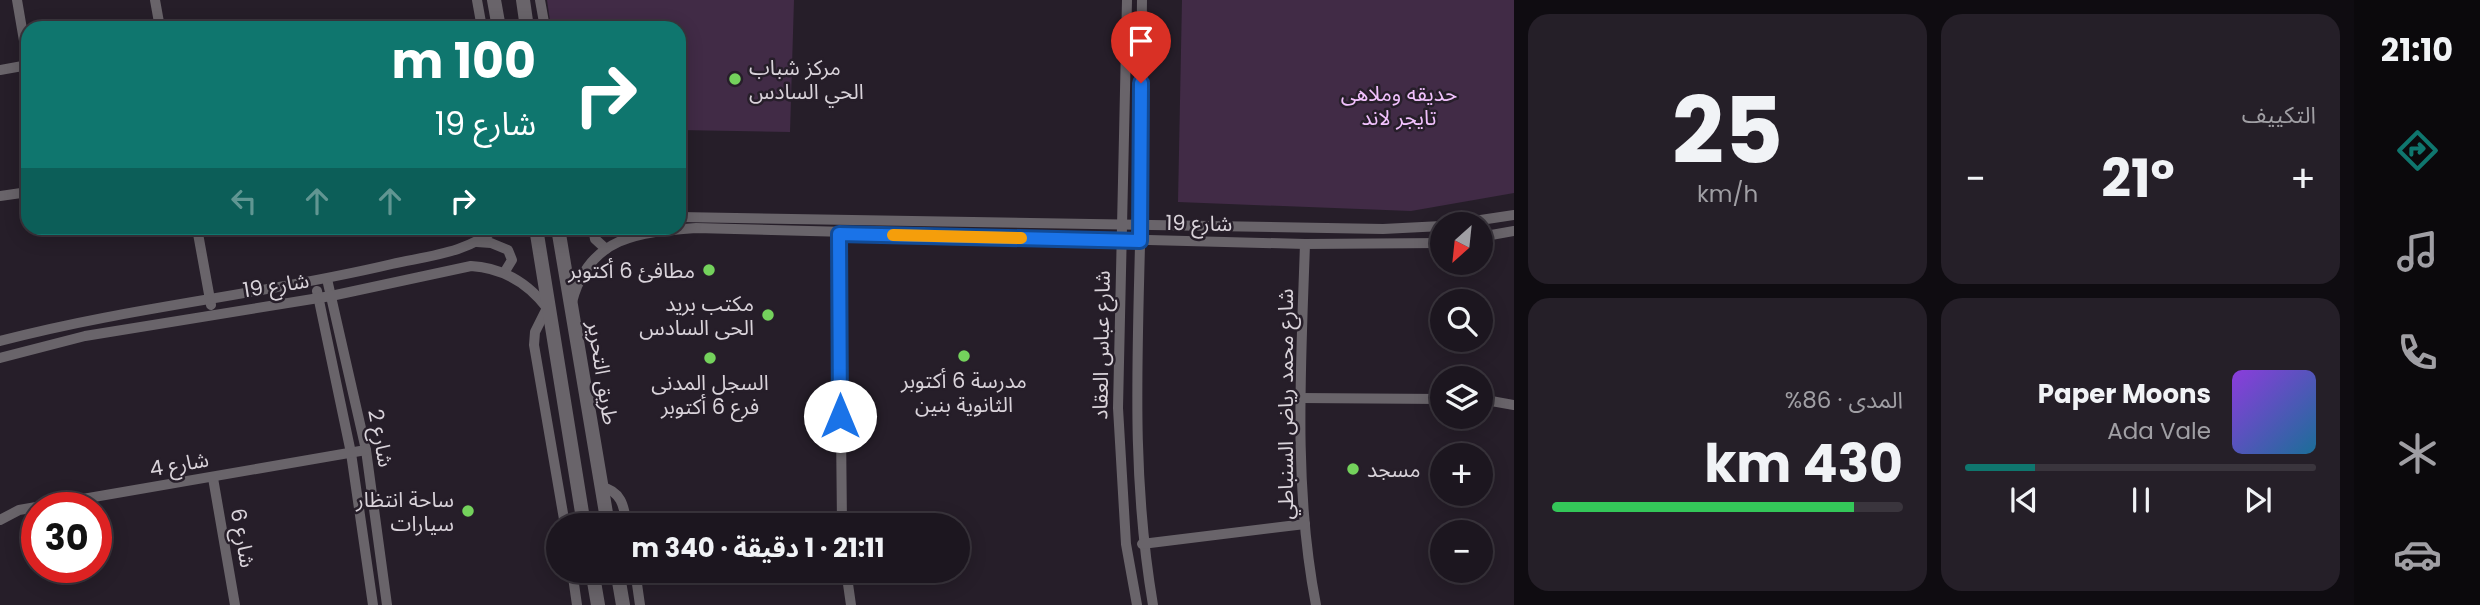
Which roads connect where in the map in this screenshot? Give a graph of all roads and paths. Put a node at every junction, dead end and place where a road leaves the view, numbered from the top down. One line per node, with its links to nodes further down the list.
1 (19, 0): 9 (street)
2 (155, 0): 10 (street)
3 (477, 0): 11 (street)
4 (494, 0): 12 (street)
5 (523, 0): 13 (street)
6 (540, 0): 14 (street)
7 (1127, 0): 24 (street, شارع عباس العقاد)
8 (1142, 0): 25 (street, شارع عباس العقاد)
9 (22, 21)
10 (159, 21)
11 (481, 21)
12 (498, 21)
13 (526, 21)
14 (544, 21)
15 (21, 66): 16 (street)
16 (0, 70)
17 (21, 192): 18 (street)
18 (0, 196)
19 (1514, 215): 20 (street)
20 (1493, 218)
21 (686, 219): 22 (street, شارع 19)
22 (696, 222): 23 (street, شارع 19); 24 (street, شارع 19); 28 (street, شارع 19)
23 (686, 224)
24 (1122, 224): 25 (street, شارع 19); 36 (street, شارع عباس العقاد)
25 (1140, 225): 26 (street, شارع 19); 37 (street, شارع عباس العقاد)
26 (1430, 227)
27 (1514, 231): 35 (street)
28 (839, 234): 36 (street, شارع 19); 64 (street)
29 (198, 235): 46 (street)
30 (486, 235): 38 (street, شارع 19)
31 (537, 235): 48 (street, طريق التحرير)
32 (559, 235): 47 (street, طريق التحرير)
33 (594, 235): 41 (street)
34 (636, 235): 41 (street, شارع 19)
35 (1493, 235)
36 (1121, 240): 37 (street, شارع 19); 81 (street, شارع عباس العقاد)
37 (1140, 241): 40 (street, شارع 19); 67 (street, شارع عباس العقاد)
38 (477, 242): 42 (street); 43 (street, شارع 19)
39 (1430, 243): 40 (street, شارع 19)
40 (1305, 244): 52 (street, شارع محمد رياض السنباطي)
41 (606, 248): 47 (street, شارع 19)
42 (503, 273): 44 (street, شارع 19); 48 (street, شارع 19)
43 (321, 280): 44 (street, شارع 2); 45 (street, شارع 2); 46 (street, شارع 19)
44 (331, 296): 45 (street, شارع 19); 56 (street, شارع 2)
45 (318, 298): 49 (street, شارع 19); 57 (street, شارع 2)
46 (210, 299): 49 (street); 50 (street, شارع 19)
47 (572, 305): 59 (street, طريق التحرير)
48 (547, 307): 60 (street); 61 (street, طريق التحرير)
49 (213, 315): 51 (street, شارع 19)
50 (0, 341)
51 (0, 358)
52 (1300, 398): 53 (street); 66 (street, شارع محمد رياض السنباطي)
53 (1430, 399)
54 (1493, 402): 55 (street)
55 (1514, 405)
56 (366, 450): 57 (street, شارع 4); 75 (street, شارع 2)
57 (351, 453): 58 (street, شارع 4); 74 (street, شارع 2)
58 (213, 478): 65 (street, شارع 4); 73 (street, شارع 6)
59 (601, 486): 62 (street, طريق التحرير); 63 (street)
60 (563, 513)
61 (582, 513)
62 (606, 513)
63 (624, 513)
64 (842, 513)
65 (0, 520)
66 (1305, 524): 67 (street); 83 (street, شارع محمد رياض السنباطي)
67 (1142, 544): 82 (street, شارع عباس العقاد)
68 (574, 583): 76 (street)
69 (594, 583): 77 (street)
70 (619, 583): 78 (street)
71 (637, 583): 79 (street)
72 (848, 583): 80 (street)
73 (235, 605)
74 (373, 605)
75 (387, 605)
76 (577, 605)
77 (598, 605)
78 (623, 605)
79 (640, 605)
80 (851, 605)
81 (1137, 605)
82 (1153, 605)
83 (1316, 605)

